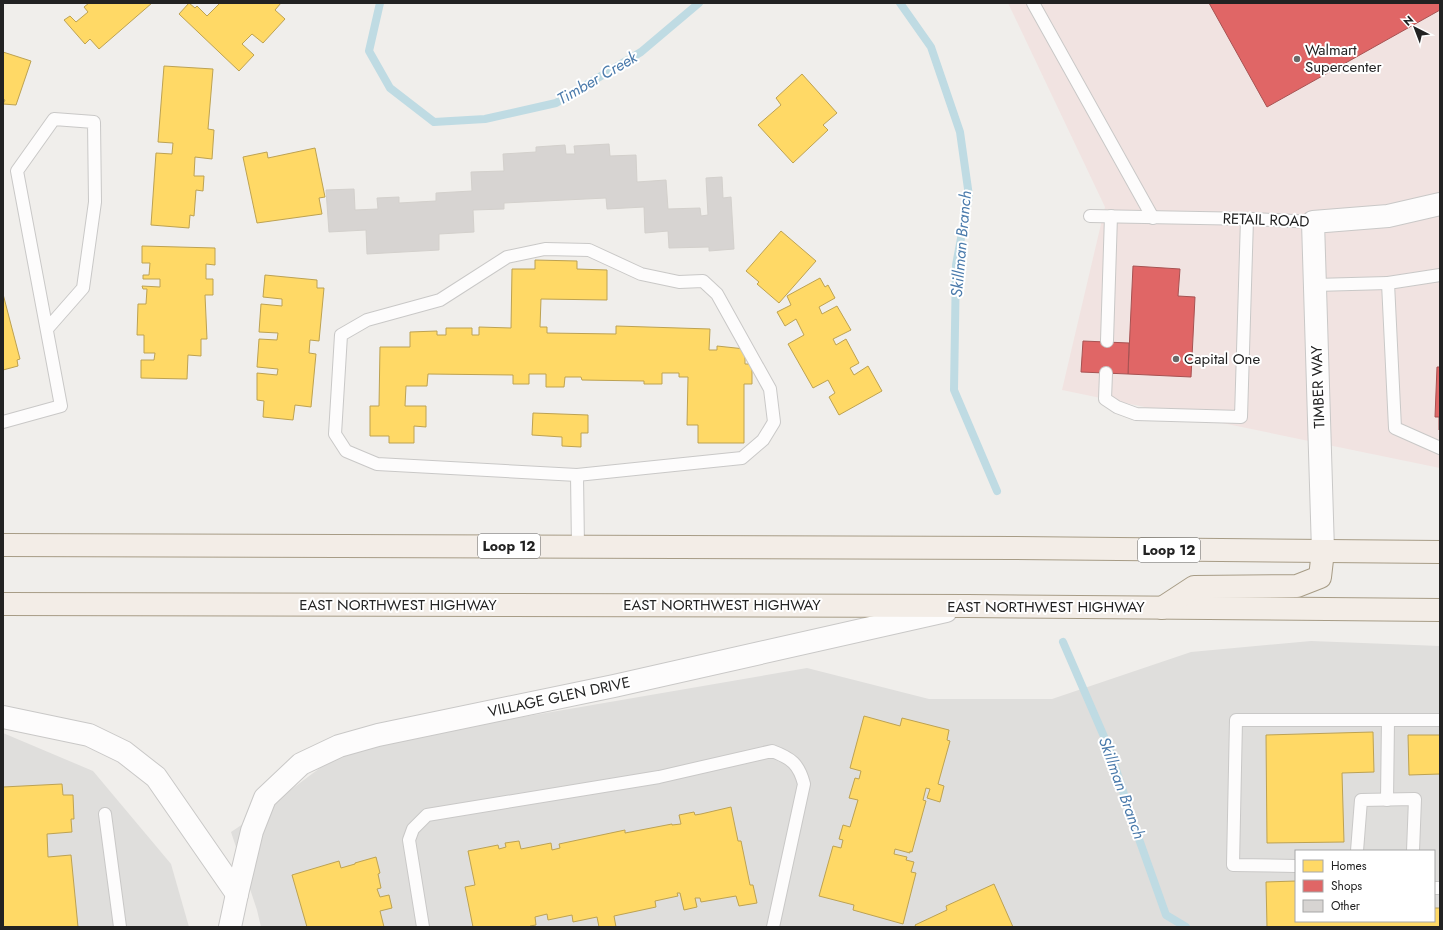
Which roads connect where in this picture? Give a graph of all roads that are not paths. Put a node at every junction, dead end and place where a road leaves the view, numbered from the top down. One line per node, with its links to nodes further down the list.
1 (1033, 3): 5 (lane)
2 (1440, 204): 7 (street, RETAIL ROAD)
3 (1090, 216): 4 (lane, RETAIL ROAD)
4 (1111, 216): 5 (lane, RETAIL ROAD); 12 (lane)
5 (1152, 218): 6 (lane, RETAIL ROAD)
6 (1247, 219): 7 (lane, RETAIL ROAD); 13 (lane)
7 (1313, 222): 10 (street, TIMBER WAY)
8 (1440, 275): 9 (lane)
9 (1388, 283): 10 (lane); 15 (lane)
10 (1315, 285): 19 (street, TIMBER WAY)
11 (47, 329): 11 (lane); 14 (lane)
12 (1107, 341)
13 (1106, 373)
14 (3, 422)
15 (1440, 448)
16 (577, 474): 16 (lane); 18 (lane)
17 (3, 545): 18 (main road, Loop 12)
18 (578, 546): 19 (main road, Loop 12)
19 (1323, 551): 20 (main road, Loop 12); 23 (main road)
20 (1440, 552)
21 (3, 604): 22 (main road, EAST NORTHWEST HIGHWAY)
22 (967, 606): 23 (main road, EAST NORTHWEST HIGHWAY); 33 (street, VILLAGE GLEN DRIVE)
23 (1162, 608): 24 (main road, EAST NORTHWEST HIGHWAY)
24 (1440, 610)
25 (3, 717): 33 (street)
26 (1388, 720): 27 (lane); 28 (lane); 32 (lane)
27 (1440, 720)
28 (1387, 800): 30 (lane); 31 (lane)
29 (105, 814): 34 (lane)
30 (1357, 850)
31 (1413, 850)
32 (1295, 866)
33 (237, 894): 35 (street, VILLAGE GLEN DRIVE)
34 (120, 927)
35 (230, 927)
36 (423, 927): 37 (lane)
37 (773, 927)

